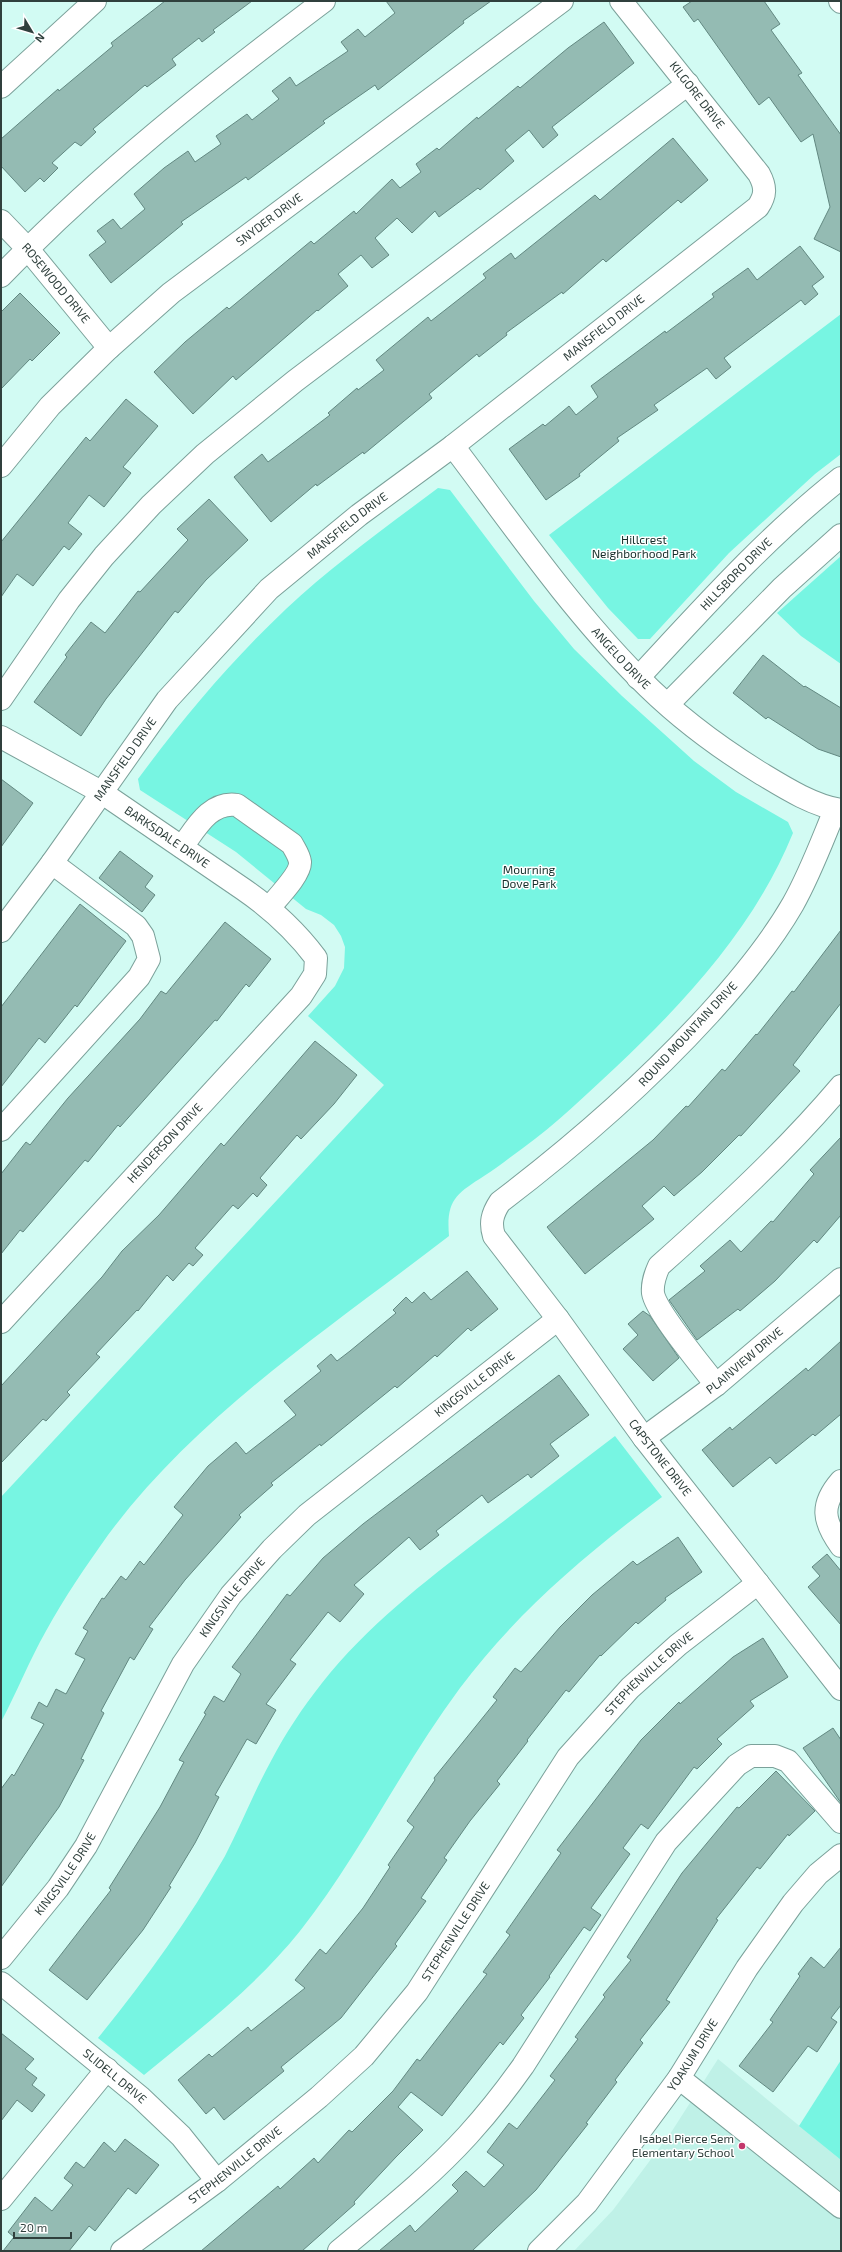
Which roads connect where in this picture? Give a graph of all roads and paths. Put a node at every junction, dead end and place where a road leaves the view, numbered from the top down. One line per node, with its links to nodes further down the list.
1 (95, 1): 6 (street)
2 (324, 1): 9 (street)
3 (562, 1): 11 (street, SNYDER DRIVE)
4 (621, 1): 5 (street, KILGORE DRIVE)
5 (688, 84): 7 (street, KILGORE DRIVE); 17 (street)
6 (1, 88)
7 (765, 193): 12 (street, MANSFIELD DRIVE)
8 (1, 220): 9 (street, ROSEWOOD DRIVE)
9 (27, 248): 10 (street); 11 (street, ROSEWOOD DRIVE)
10 (1, 276)
11 (109, 348): 13 (street, SNYDER DRIVE)
12 (453, 446): 16 (street, ANGELO DRIVE); 20 (street, MANSFIELD DRIVE)
13 (1, 466)
14 (841, 478): 16 (street, HILLSBORO DRIVE)
15 (841, 535): 18 (street)
16 (638, 678): 18 (street, ANGELO DRIVE)
17 (1, 699)
18 (668, 704): 21 (street, ANGELO DRIVE)
19 (1, 737): 20 (street, BARKSDALE DRIVE)
20 (101, 792): 22 (street, BARKSDALE DRIVE); 23 (street, MANSFIELD DRIVE)
21 (838, 810): 29 (street, ROUND MOUNTAIN DRIVE)
22 (182, 847): 24 (street, BARKSDALE DRIVE); 24 (street)
23 (52, 863): 25 (street, MANSFIELD DRIVE); 28 (street)
24 (269, 908): 26 (street, BARKSDALE DRIVE)
25 (1, 931)
26 (316, 958): 32 (street, HENDERSON DRIVE)
27 (841, 1086): 33 (street)
28 (1, 1130)
29 (492, 1218): 31 (street, CAPSTONE DRIVE)
30 (841, 1279): 33 (street, PLAINVIEW DRIVE)
31 (558, 1319): 34 (street, CAPSTONE DRIVE); 41 (street, KINGSVILLE DRIVE)
32 (1, 1322)
33 (716, 1385): 34 (street, PLAINVIEW DRIVE)
34 (644, 1438): 37 (street, CAPSTONE DRIVE)
35 (841, 1481): 36 (street)
36 (841, 1546)
37 (758, 1583): 38 (street, CAPSTONE DRIVE); 45 (street, STEPHENVILLE DRIVE)
38 (838, 1679)
39 (841, 1822): 49 (street)
40 (841, 1855): 44 (street, YOAKUM DRIVE)
41 (1, 1958)
42 (1, 1982): 43 (street, SLIDELL DRIVE)
43 (106, 2069): 45 (street, SLIDELL DRIVE); 46 (street)
44 (679, 2078): 47 (street); 50 (street, YOAKUM DRIVE)
45 (217, 2181): 48 (street, STEPHENVILLE DRIVE)
46 (1, 2199)
47 (841, 2206)
48 (122, 2251)
49 (339, 2251)
50 (539, 2251)

